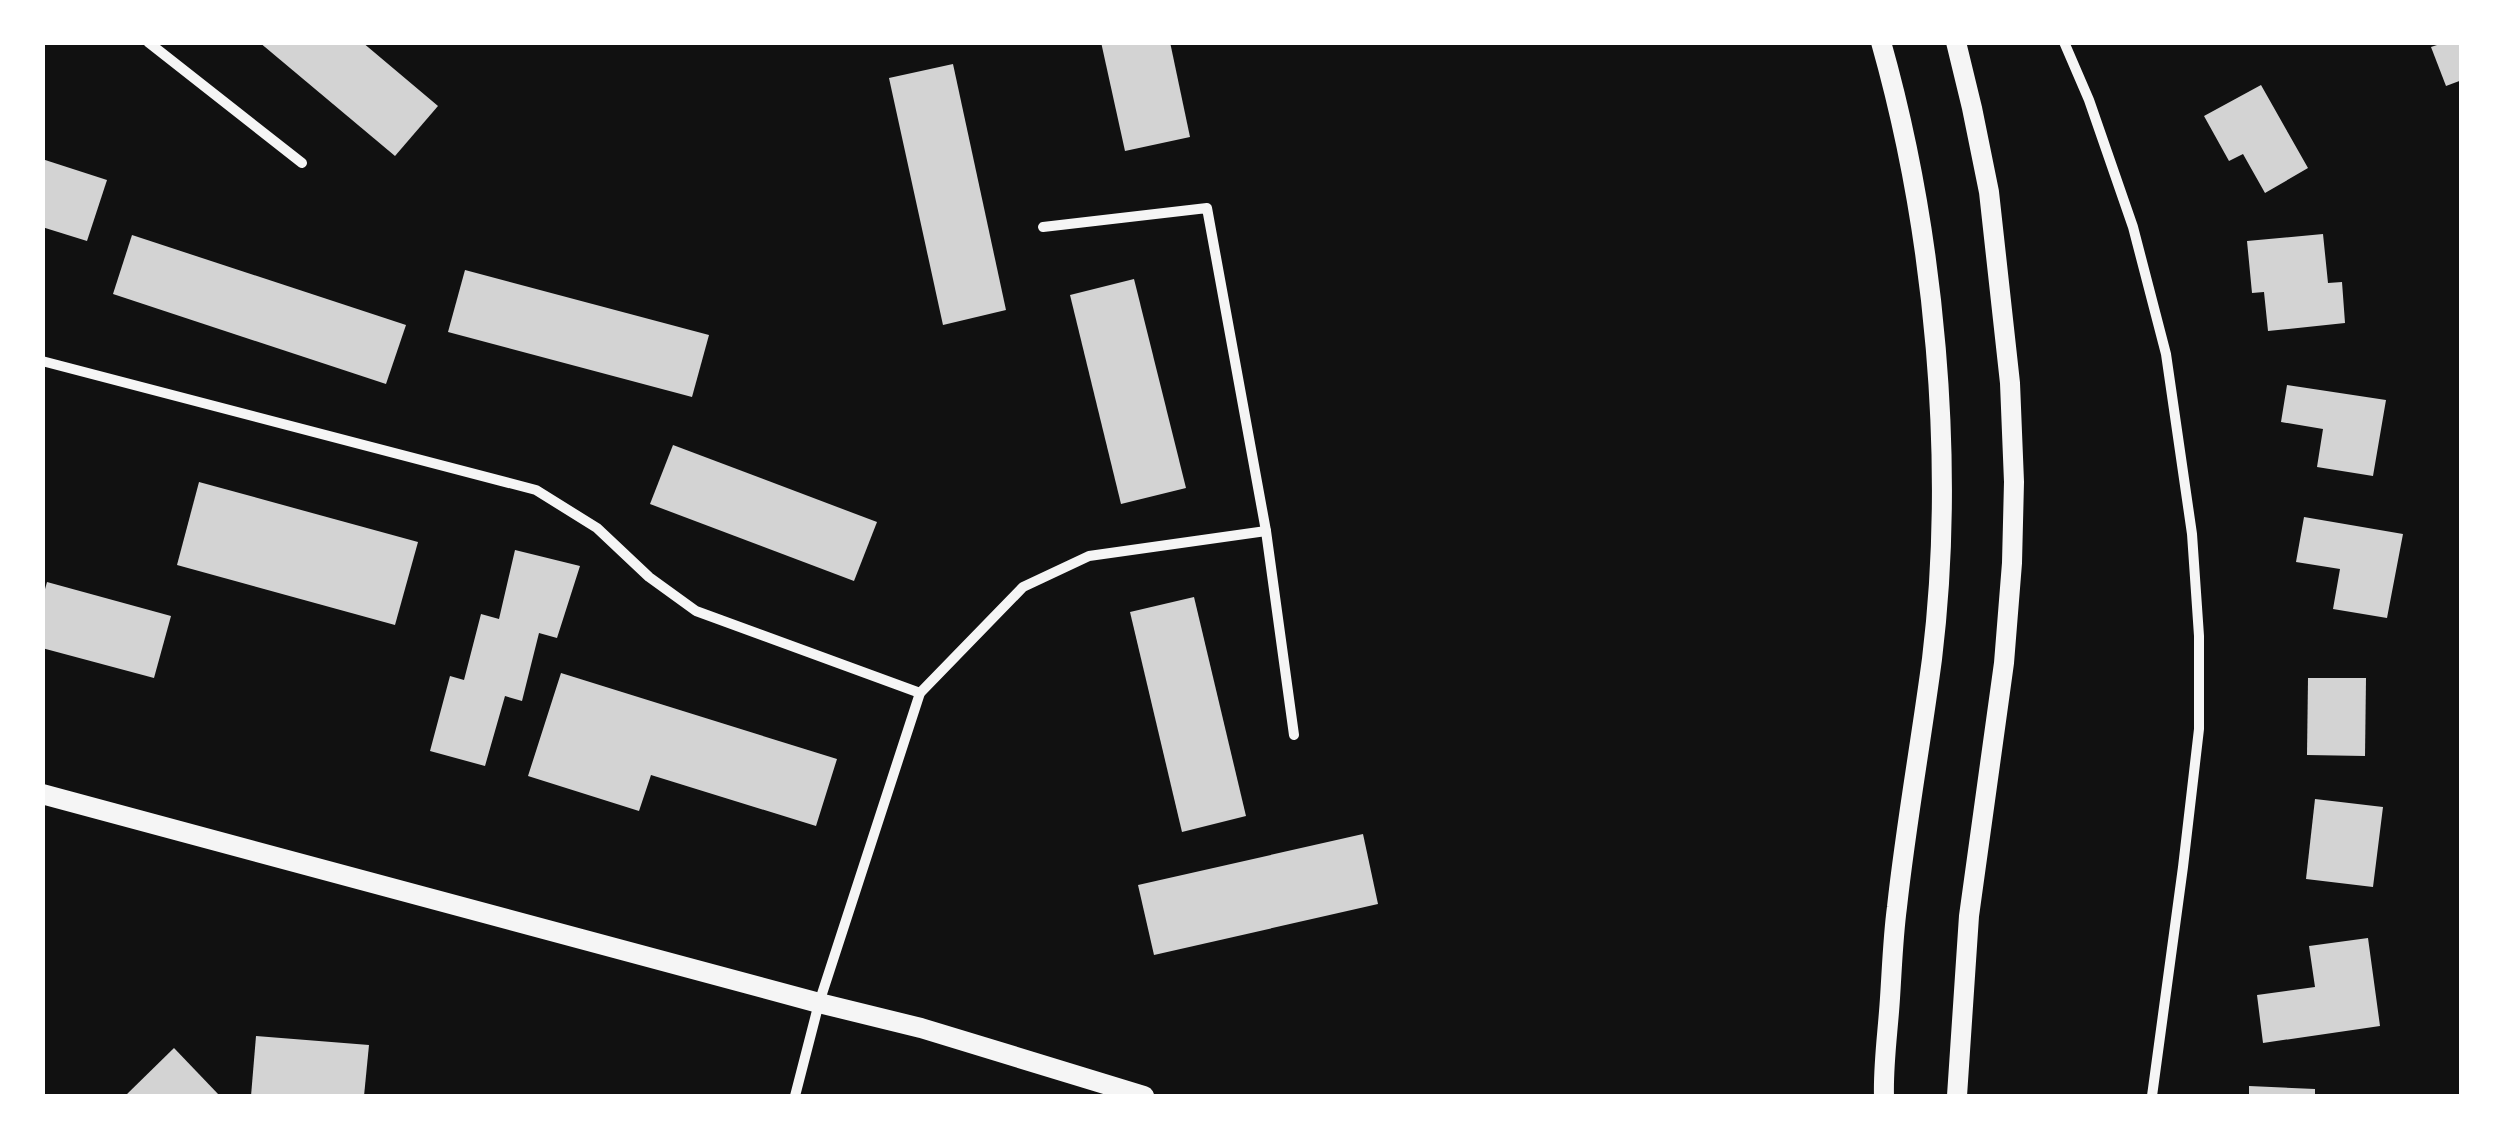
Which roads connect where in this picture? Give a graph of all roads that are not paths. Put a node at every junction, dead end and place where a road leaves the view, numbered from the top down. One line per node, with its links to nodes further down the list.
1 (148, 42): 5 (street)
2 (1881, 42): 15 (main road)
3 (1956, 42): 16 (main road)
4 (2064, 42): 17 (street)
5 (302, 163)
6 (1044, 227): 8 (street)
7 (42, 361): 9 (street)
8 (1266, 531): 9 (street); 10 (street)
9 (920, 693): 12 (street)
10 (1294, 735)
11 (42, 794): 12 (main road)
12 (819, 1003): 13 (street); 14 (main road)
13 (795, 1096)
14 (1144, 1096)
15 (1884, 1096)
16 (1957, 1096)
17 (2152, 1096)

